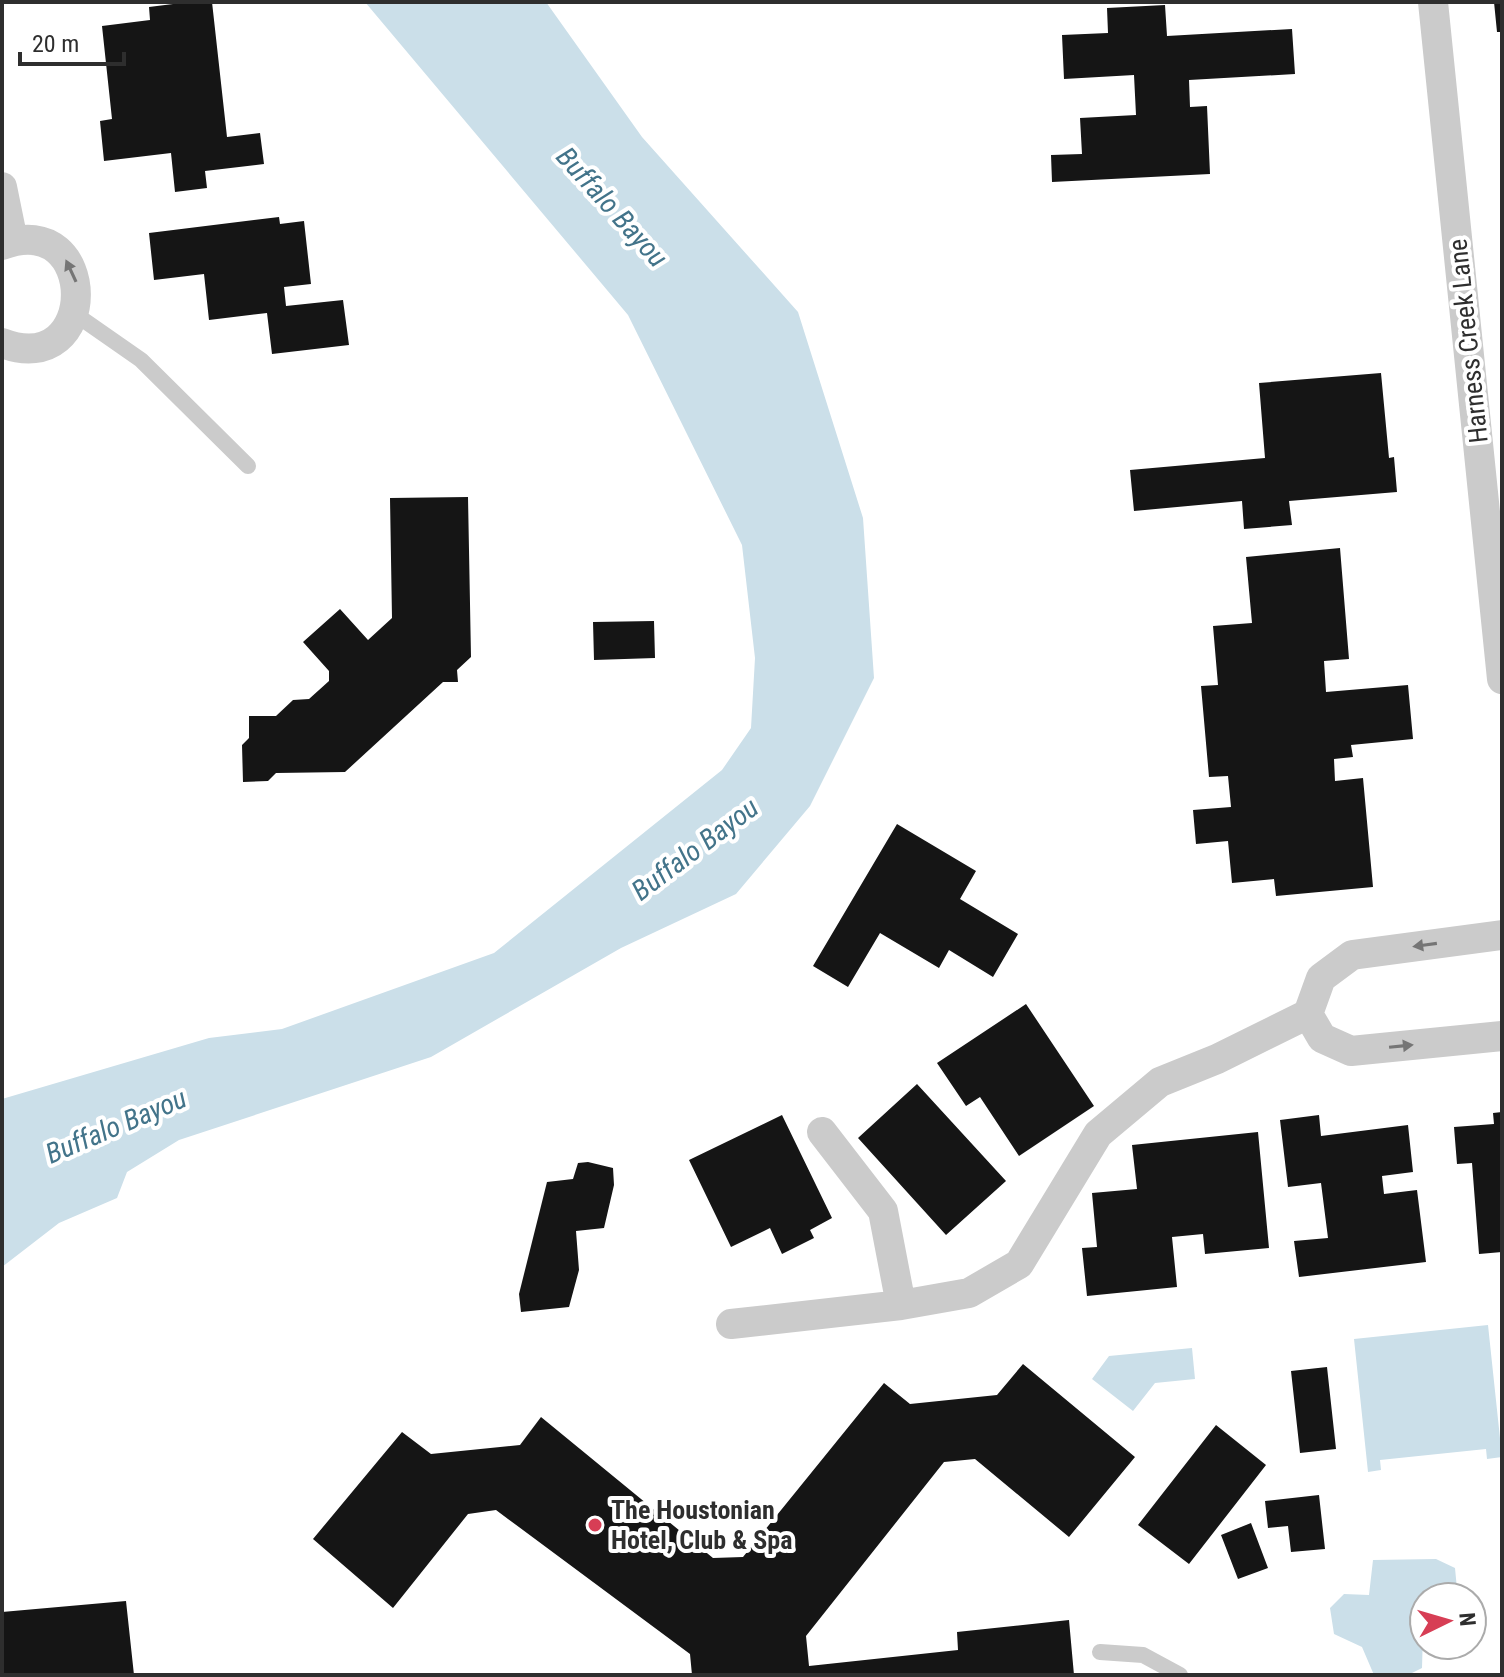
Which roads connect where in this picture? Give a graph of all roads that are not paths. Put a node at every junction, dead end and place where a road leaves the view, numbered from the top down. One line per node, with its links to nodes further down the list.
1 (1433, 2): 7 (street, Harness Creek Lane)
2 (2, 187): 3 (street)
3 (8, 243): 4 (street, one-way to 3)
4 (75, 314): 5 (street); 6 (lane)
5 (2, 343)
6 (248, 466)
7 (1491, 466): 8 (street, Harness Creek Lane)
8 (1497, 553): 9 (street, Harness Creek Lane)
9 (1502, 679)
10 (1502, 935): 11 (street, one-way to 11)
11 (1308, 1014): 12 (street, one-way to 12); 14 (street)
12 (1502, 1036)
13 (822, 1132): 14 (street)
14 (901, 1305): 15 (street)
15 (731, 1324)
16 (1100, 1652): 17 (lane)
17 (1180, 1675)

